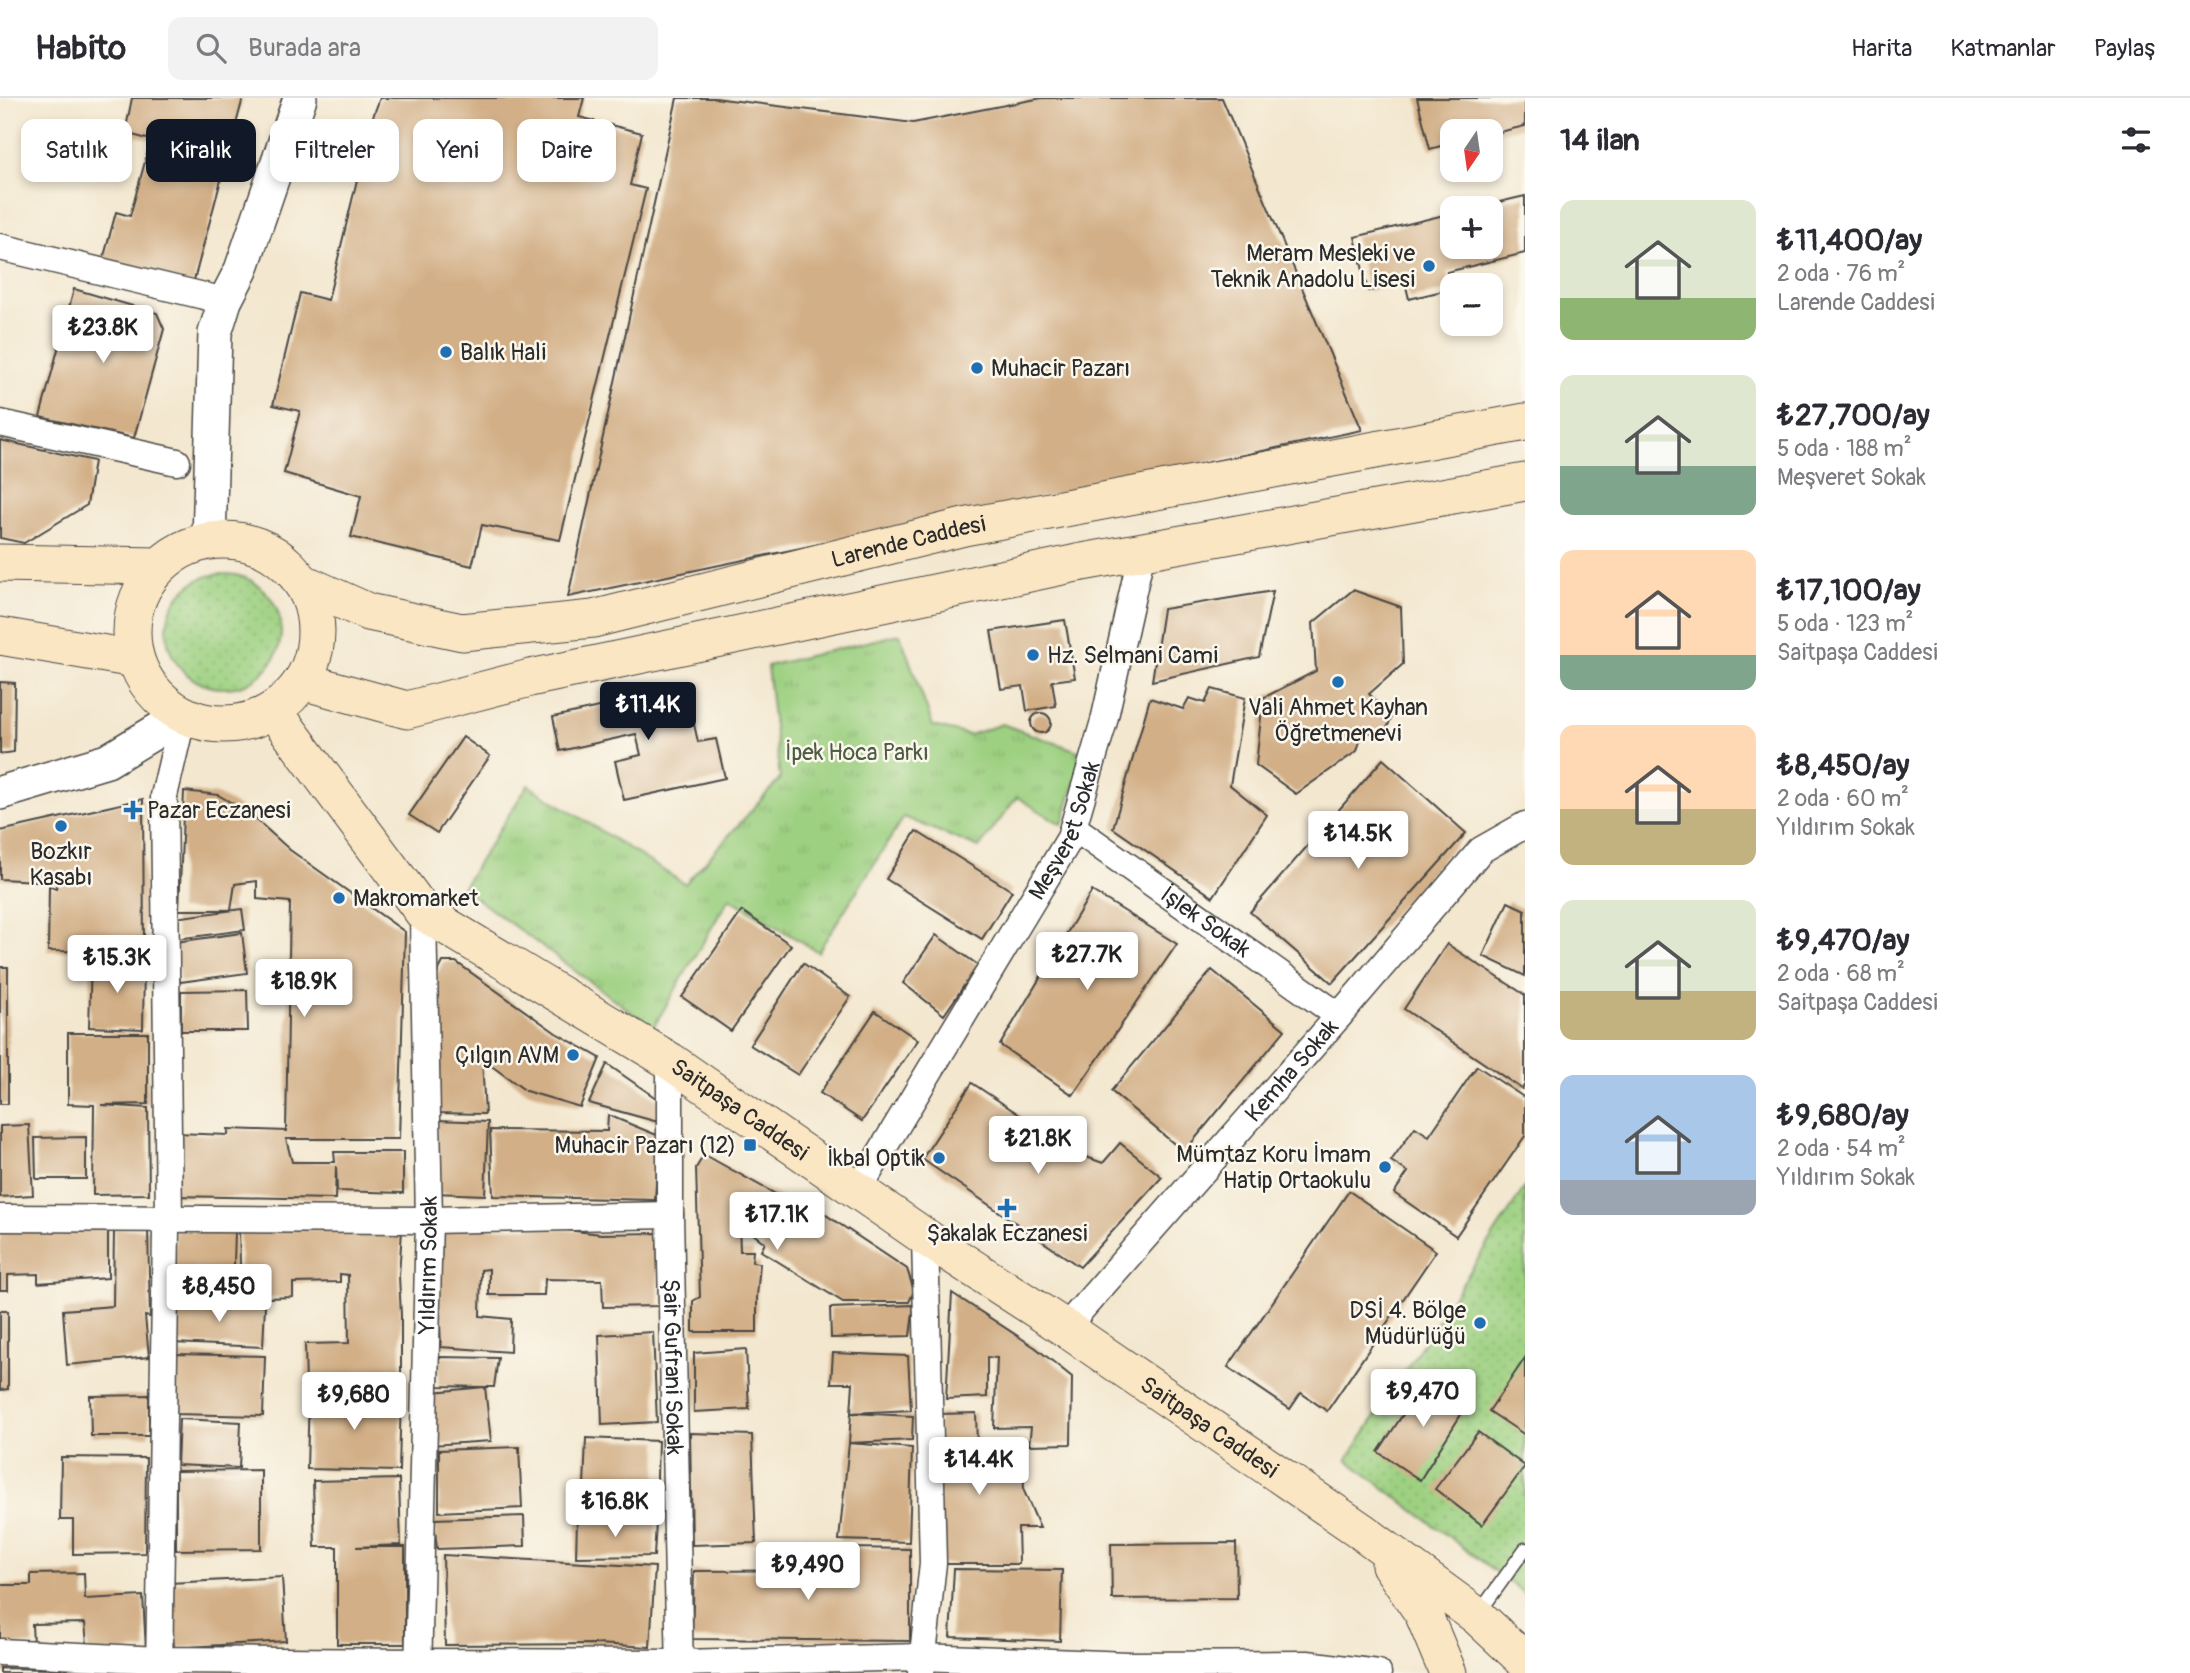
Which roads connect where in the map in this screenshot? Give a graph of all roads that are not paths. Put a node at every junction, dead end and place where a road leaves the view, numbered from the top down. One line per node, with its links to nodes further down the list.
1 (300, 98): 3 (street)
2 (0, 247): 3 (street)
3 (225, 301): 8 (street)
4 (1525, 422): 12 (main road, Larende Caddesi)
5 (0, 423): 6 (street)
6 (177, 462)
7 (1525, 482): 9 (main road)
8 (209, 541): 11 (main road); 12 (main road)
9 (1142, 551): 15 (main road); 20 (street, Meşveret Sokak)
10 (0, 564): 11 (main road)
11 (159, 566): 14 (main road)
12 (302, 582): 15 (main road)
13 (0, 636): 14 (main road)
14 (135, 659): 17 (main road)
15 (302, 681): 16 (main road)
16 (273, 710): 17 (main road); 21 (main road, Saitpaşa Caddesi)
17 (183, 715): 18 (street); 27 (street)
18 (0, 793)
19 (1525, 825): 22 (street, Kemha Sokak)
20 (1073, 827): 22 (street, İşlek Sokak); 24 (street, Meşveret Sokak)
21 (423, 912): 23 (main road, Saitpaşa Caddesi); 28 (street, Yıldırım Sokak)
22 (1339, 1016): 30 (street, Kemha Sokak)
23 (670, 1060): 24 (main road, Saitpaşa Caddesi); 25 (street, Şair Gufrani Sokak)
24 (858, 1190): 29 (main road, Saitpaşa Caddesi)
25 (670, 1215): 28 (street); 40 (street, Şair Gufrani Sokak)
26 (0, 1218): 27 (street)
27 (169, 1220): 28 (street); 38 (street)
28 (429, 1220): 39 (street, Yıldırım Sokak)
29 (925, 1237): 30 (main road, Saitpaşa Caddesi); 37 (street)
30 (1065, 1328): 31 (main road, Saitpaşa Caddesi)
31 (1360, 1530): 33 (main road, Saitpaşa Caddesi); 42 (main road, Saitpaşa Caddesi)
32 (1525, 1549): 33 (lane)
33 (1477, 1616): 34 (main road); 36 (main road, Saitpaşa Caddesi)
34 (1525, 1648)
35 (0, 1653): 38 (street)
36 (1525, 1661)
37 (921, 1665): 40 (street); 41 (street)
38 (159, 1666): 39 (street)
39 (418, 1668): 40 (street)
40 (680, 1668)
41 (1378, 1673)
42 (1448, 1673)

